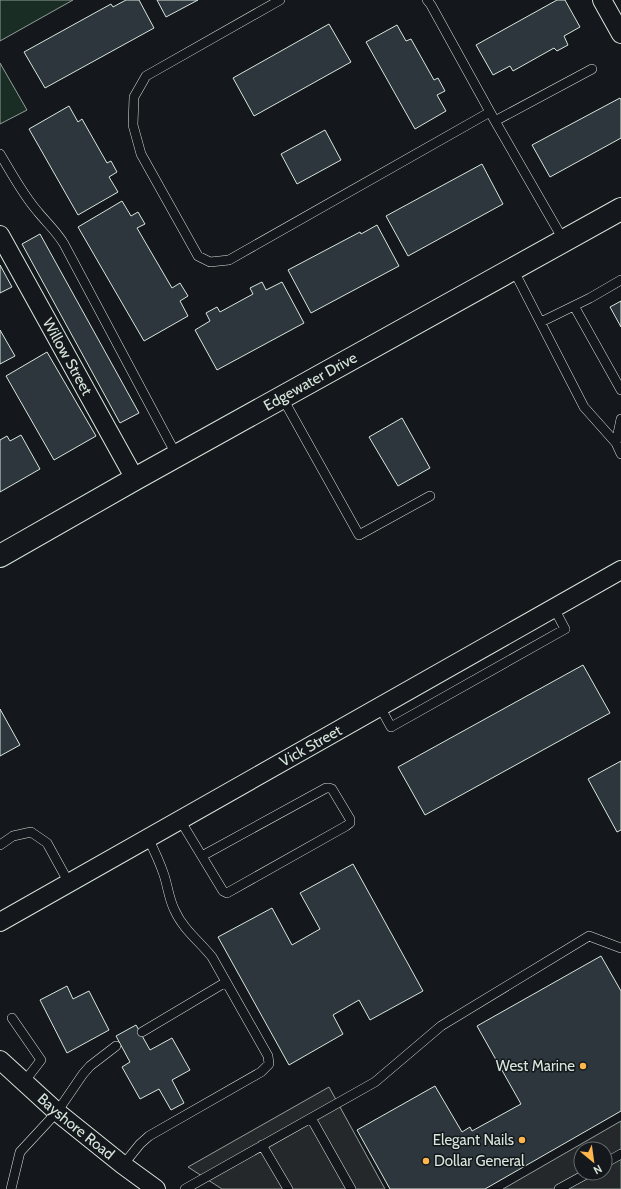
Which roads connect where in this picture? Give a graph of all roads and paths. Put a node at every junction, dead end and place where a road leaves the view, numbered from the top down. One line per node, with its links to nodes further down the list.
1 (280, 0): 6 (lane)
2 (427, 0): 6 (lane)
3 (602, 0): 4 (street)
4 (621, 34)
5 (592, 69): 7 (lane)
6 (490, 112): 7 (lane)
7 (495, 121): 11 (lane)
8 (0, 154): 21 (lane)
9 (621, 209): 11 (street, Edgewater Drive)
10 (0, 235): 22 (street, Willow Street)
11 (564, 241): 12 (street, Edgewater Drive)
12 (513, 269): 15 (lane); 17 (street, Edgewater Drive)
13 (621, 280): 14 (lane)
14 (574, 306): 15 (lane); 16 (lane)
15 (541, 322): 19 (lane)
16 (621, 390)
17 (282, 397): 21 (street, Edgewater Drive); 23 (lane)
18 (621, 419): 19 (lane)
19 (616, 444): 20 (lane)
20 (621, 454)
21 (177, 456): 22 (street, Edgewater Drive)
22 (136, 479): 24 (street, Edgewater Drive)
23 (430, 496)
24 (0, 556)
25 (621, 570): 26 (street, Vick Street)
26 (554, 608): 27 (street, Vick Street); 27 (lane)
27 (380, 707): 28 (street, Vick Street)
28 (180, 820): 29 (street, Vick Street); 31 (lane)
29 (148, 838): 32 (street, Vick Street); 35 (lane)
30 (0, 845): 32 (lane)
31 (202, 856): 31 (lane)
32 (69, 883): 33 (street, Vick Street)
33 (0, 922)
34 (621, 948): 42 (lane)
35 (226, 982): 37 (lane); 44 (lane)
36 (12, 1018): 40 (lane)
37 (142, 1032)
38 (116, 1046): 41 (lane)
39 (0, 1060): 40 (street, Bayshore Road)
40 (24, 1082): 41 (street, Bayshore Road)
41 (57, 1112): 44 (street, Bayshore Road); 46 (lane)
42 (311, 1118): 43 (lane); 50 (lane)
43 (262, 1145): 48 (lane); 49 (lane)
44 (123, 1165): 47 (street, Bayshore Road)
45 (574, 1181): 51 (lane)
46 (11, 1189)
47 (156, 1189)
48 (185, 1189)
49 (288, 1189)
50 (351, 1189)
51 (559, 1189)

